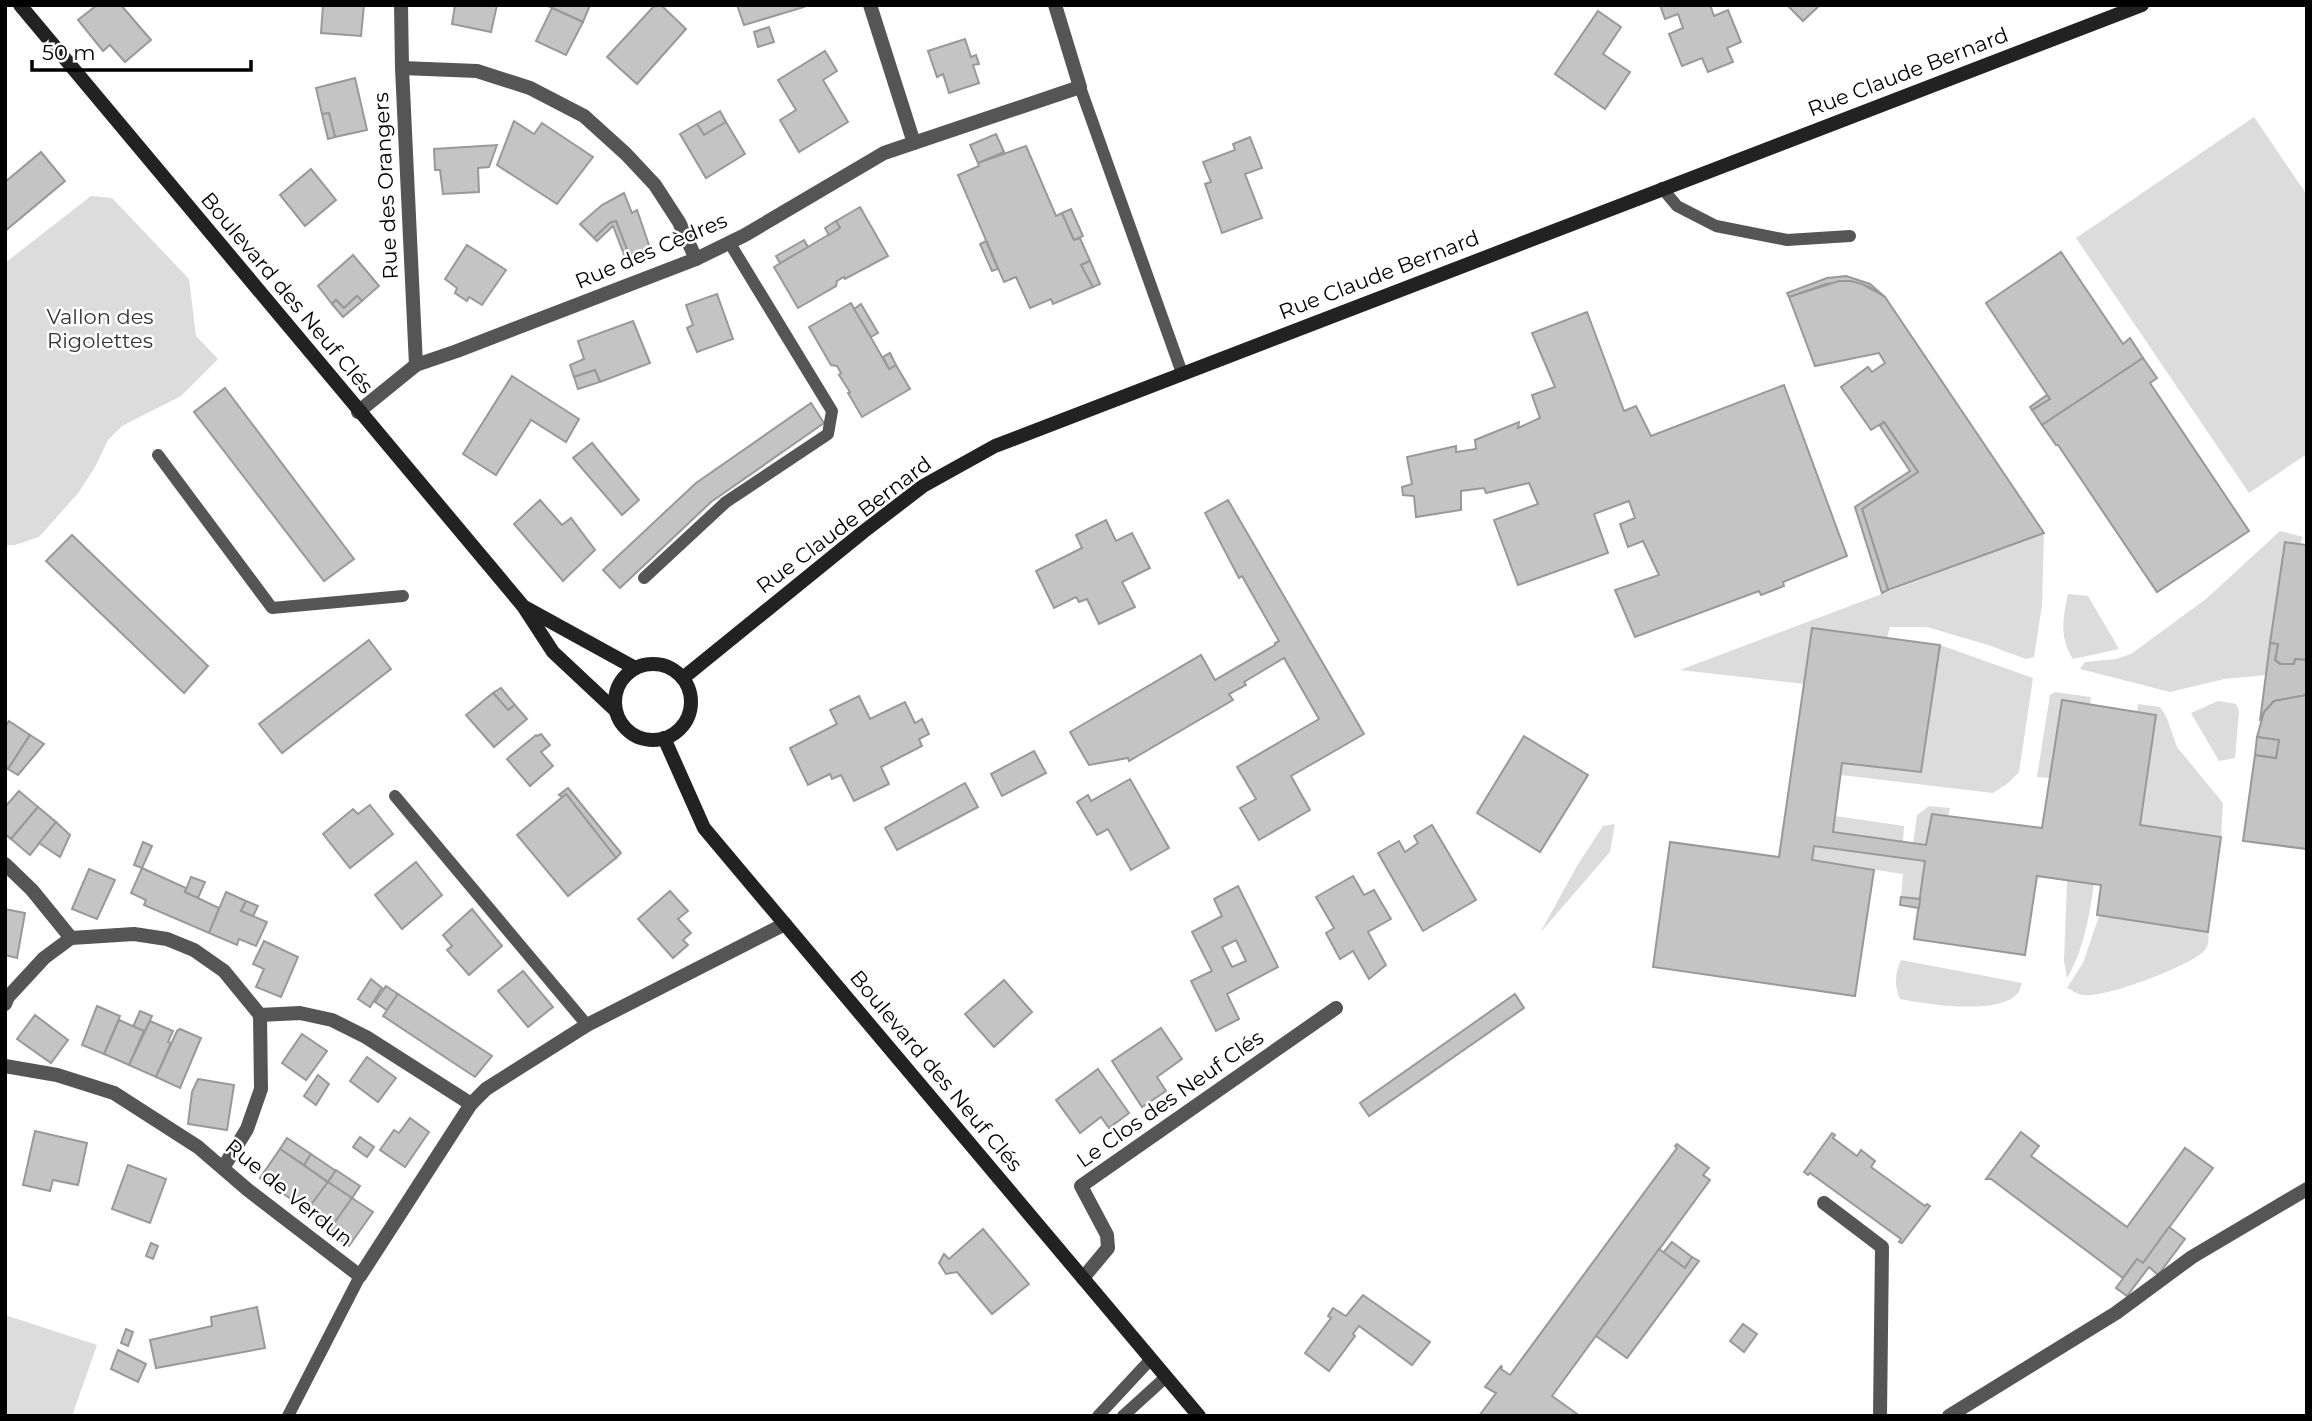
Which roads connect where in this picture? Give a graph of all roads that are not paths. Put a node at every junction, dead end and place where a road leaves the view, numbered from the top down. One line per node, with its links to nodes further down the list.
1 (20, 5): 15 (main road, Boulevard des Neuf Clés)
2 (401, 5): 6 (street, Rue des Orangers)
3 (870, 5): 8 (street)
4 (1055, 5): 7 (street)
5 (2141, 5): 9 (main road, Rue Claude Bernard)
6 (401, 68): 12 (street); 13 (street, Rue des Orangers)
7 (1080, 87): 8 (street, Rue des Cèdres); 14 (lane)
8 (914, 143): 11 (street, Rue des Cèdres)
9 (1662, 188): 10 (lane); 14 (main road, Rue Claude Bernard)
10 (1850, 236)
11 (729, 242): 12 (street, Rue des Cèdres); 17 (lane)
12 (695, 259): 13 (street, Rue des Cèdres)
13 (415, 365): 15 (street, Rue des Cèdres)
14 (1182, 373): 21 (main road, Rue Claude Bernard)
15 (358, 412): 19 (main road, Boulevard des Neuf Clés)
16 (158, 455): 18 (lane)
17 (644, 578)
18 (402, 596)
19 (523, 606): 20 (main road, Boulevard des Neuf Clés); 22 (main road, Boulevard des Neuf Clés)
20 (635, 668): 21 (main road); 22 (main road)
21 (683, 678): 23 (main road)
22 (616, 711): 23 (main road)
23 (664, 738): 26 (main road, Boulevard des Neuf Clés)
24 (395, 796): 31 (lane)
25 (5, 864): 27 (street)
26 (785, 924): 31 (street, Rue de Verdun); 38 (main road, Boulevard des Neuf Clés)
27 (71, 938): 28 (street); 30 (street)
28 (5, 1004)
29 (1336, 1008): 38 (street, Le Clos des Neuf Clés)
30 (260, 1015): 33 (street); 34 (street)
31 (587, 1025): 33 (street, Rue de Verdun)
32 (5, 1066): 34 (street, Rue de Verdun)
33 (471, 1104): 37 (street, Rue de Verdun)
34 (223, 1168): 37 (street, Rue de Verdun)
35 (2307, 1189): 46 (street)
36 (1824, 1203): 45 (street)
37 (360, 1276): 41 (lane)
38 (1083, 1278): 39 (main road, Boulevard des Neuf Clés)
39 (1151, 1359): 40 (main road, Boulevard des Neuf Clés); 42 (lane)
40 (1166, 1377): 43 (lane); 44 (main road, Boulevard des Neuf Clés)
41 (288, 1416)
42 (1098, 1416)
43 (1123, 1416)
44 (1199, 1416)
45 (1880, 1416)
46 (1949, 1416)

